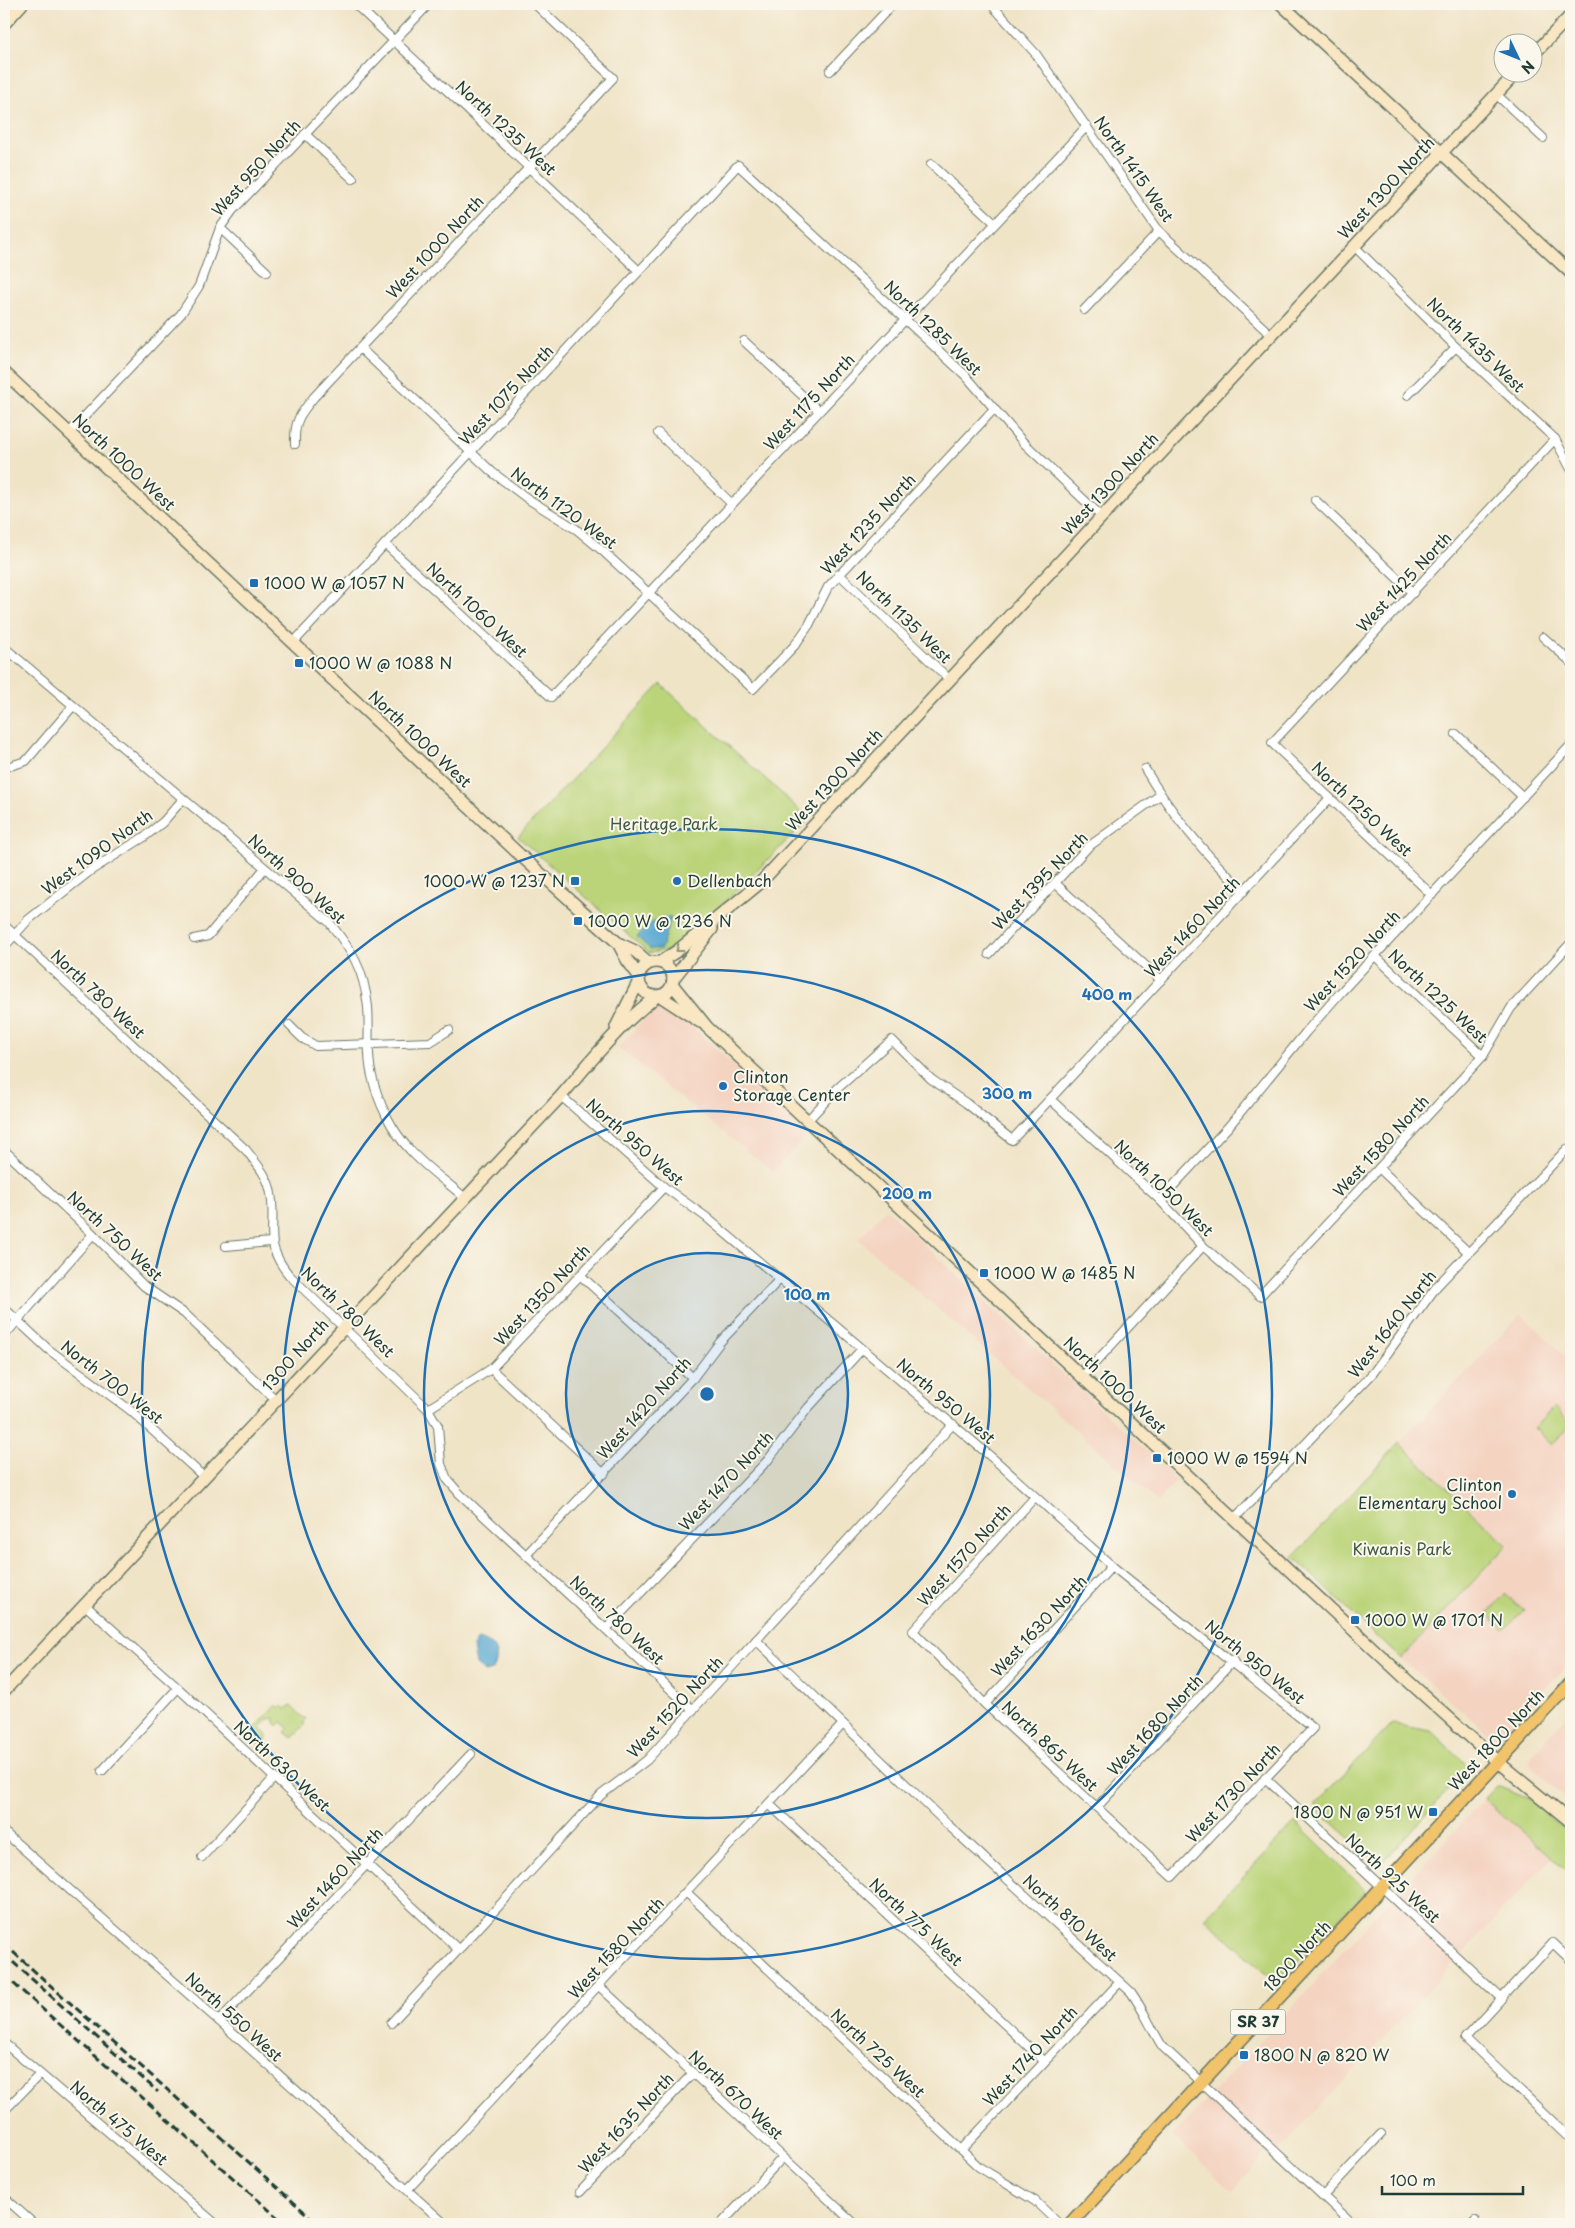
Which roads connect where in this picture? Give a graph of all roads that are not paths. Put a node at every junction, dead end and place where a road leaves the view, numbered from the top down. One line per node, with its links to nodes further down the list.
1 (22, 4): 9 (street)
2 (355, 4): 10 (street, North 1235 West)
3 (429, 4): 10 (street, West 950 North)
4 (535, 4): 21 (street, West 1000 North)
5 (892, 4): 12 (street)
6 (991, 4): 15 (street, North 1415 West)
7 (1281, 4): 18 (street)
8 (1571, 15): 11 (street)
9 (4, 24)
10 (394, 41): 16 (street, West 950 North); 21 (street, North 1235 West)
11 (1542, 45)
12 (830, 71)
13 (1507, 82): 14 (street, West 1300 North)
14 (1496, 94): 17 (street); 18 (street, West 1300 North)
15 (1087, 126): 23 (street, West 1175 North); 25 (street, North 1415 West)
16 (305, 134): 22 (street); 24 (street, West 950 North)
17 (1543, 138)
18 (1442, 152): 26 (street, West 1300 North); 29 (street)
19 (931, 164): 23 (street)
20 (738, 165): 27 (street, West 1075 North); 31 (street, North 1285 West)
21 (528, 169): 27 (street, North 1235 West); 35 (street, West 1000 North)
22 (354, 179)
23 (996, 224): 31 (street, West 1175 North)
24 (220, 228): 28 (street); 40 (street, West 950 North)
25 (1159, 231): 30 (street); 32 (street, North 1415 West)
26 (1354, 246): 32 (street, West 1300 North); 34 (street, North 1435 West)
27 (639, 271): 44 (street, West 1075 North)
28 (267, 272)
29 (1571, 273)
30 (1084, 310)
31 (905, 319): 38 (street, North 1285 West); 39 (street, West 1175 North)
32 (1271, 335): 48 (street, West 1300 North)
33 (744, 341): 39 (street)
34 (1456, 346): 37 (street); 42 (street, North 1435 West)
35 (360, 348): 43 (street, West 1000 North); 44 (street, North 1120 West)
36 (4, 372): 40 (street, North 1000 West)
37 (1408, 395)
38 (994, 409): 48 (street, North 1285 West); 50 (street, West 1235 North)
39 (819, 411): 47 (street, West 1175 North)
40 (68, 433): 54 (street, North 1000 West)
41 (658, 433): 47 (street)
42 (1555, 439): 45 (street, North 1435 West); 52 (street, West 1425 North)
43 (295, 444)
44 (471, 452): 49 (street, West 1075 North); 51 (street, North 1120 West)
45 (1571, 469)
46 (1315, 500): 52 (street)
47 (732, 504): 51 (street, West 1175 North)
48 (1102, 517): 57 (street, West 1300 North)
49 (385, 544): 54 (street, West 1075 North); 59 (street, North 1060 West)
50 (839, 574): 57 (street, North 1135 West); 58 (street, West 1235 North)
51 (648, 593): 58 (street, North 1120 West); 59 (street, West 1175 North)
52 (1413, 593): 62 (street, West 1425 North)
53 (1543, 637): 56 (street)
54 (293, 643): 78 (street, North 1000 West)
55 (4, 647): 60 (street, North 900 West)
56 (1571, 662)
57 (950, 680): 74 (street, West 1300 North)
58 (753, 689)
59 (551, 696)
60 (73, 706): 64 (street); 69 (street, North 900 West)
61 (1456, 734): 67 (street)
62 (1272, 744): 68 (street, North 1250 West)
63 (1571, 745): 67 (street, West 1520 North)
64 (10, 766)
65 (1145, 770): 66 (street)
66 (1160, 795): 71 (street, West 1395 North); 72 (street)
67 (1523, 797): 73 (street, West 1520 North)
68 (1330, 798): 72 (street, West 1460 North); 73 (street, North 1250 West)
69 (183, 799): 70 (street, North 900 West); 76 (street, West 1090 North)
70 (266, 868): 77 (street); 92 (street, North 900 West)
71 (1055, 883): 81 (street, West 1395 North); 85 (street)
72 (1244, 891): 85 (street, West 1460 North)
73 (1432, 894): 82 (street, West 1520 North)
74 (724, 914): 83 (street, West 1300 North, one-way to 83); 86 (street, West 1300 North)
75 (4, 925): 76 (street, North 780 West)
76 (15, 935): 80 (street, West 1090 North); 104 (street, North 780 West)
77 (194, 940)
78 (618, 943): 83 (street, North 1000 West); 84 (street, North 1000 West)
79 (1571, 943): 93 (street, West 1580 North)
80 (4, 947)
81 (989, 954)
82 (1375, 956): 93 (street, North 1225 West); 102 (street, West 1520 North)
83 (655, 962): 84 (street); 86 (street)
84 (639, 978): 87 (street); 91 (street, 1300 North)
85 (1161, 980): 95 (street, West 1460 North)
86 (673, 982): 87 (street); 89 (street, North 1000 West)
87 (659, 996): 89 (street, North 1000 West); 91 (street, 1300 North)
88 (289, 1025): 92 (street)
89 (707, 1027): 96 (street, North 1000 West)
90 (449, 1030): 92 (street)
91 (609, 1040): 94 (street, 1300 North)
92 (368, 1044): 101 (street, North 900 West)
93 (1483, 1056): 99 (street, West 1580 North)
94 (561, 1096): 100 (street, North 950 West); 101 (street, 1300 North)
95 (1050, 1099): 96 (street, West 1460 North); 102 (street, North 1050 West)
96 (807, 1121): 117 (street, North 1000 West)
97 (1571, 1148): 107 (street, West 1640 North)
98 (4, 1150): 103 (street, North 750 West)
99 (1379, 1168): 107 (street); 110 (street, West 1580 North)
100 (664, 1187): 108 (street, West 1350 North); 109 (street, North 950 West)
101 (465, 1198): 113 (street, 1300 North)
102 (1160, 1200): 106 (street, North 1050 West)
103 (93, 1234): 112 (street); 119 (street, North 750 West)
104 (271, 1242): 105 (street); 113 (street, North 780 West)
105 (226, 1246)
106 (1203, 1246): 110 (street, North 1050 West); 117 (street)
107 (1469, 1253): 125 (street, West 1640 North)
108 (580, 1275): 116 (street, West 1350 North); 118 (street)
109 (780, 1279): 115 (street, North 950 West); 118 (street, West 1420 North)
110 (1260, 1296)
111 (4, 1308): 112 (street, North 700 West)
112 (17, 1321): 114 (street); 123 (street, North 700 West)
113 (344, 1326): 119 (street, 1300 North); 120 (street, North 780 West)
114 (4, 1336)
115 (862, 1348): 121 (street, North 950 West); 129 (street, West 1470 North)
116 (491, 1369): 120 (street, West 1350 North); 122 (street)
117 (1082, 1377): 125 (street, North 1000 West)
118 (693, 1378): 122 (street, West 1420 North)
119 (276, 1400): 123 (street, 1300 North)
120 (428, 1409): 126 (street, North 780 West)
121 (952, 1424): 124 (street, North 950 West); 131 (street, West 1520 North)
122 (604, 1474): 126 (street, West 1420 North)
123 (204, 1477): 128 (street, 1300 North)
124 (1035, 1498): 127 (street, North 950 West); 130 (street, West 1570 North)
125 (1234, 1518): 141 (street, North 1000 West)
126 (527, 1554): 129 (street, North 780 West)
127 (1112, 1566): 132 (street, North 950 West); 136 (street, West 1630 North)
128 (85, 1604): 134 (street, North 630 West); 135 (street, 1300 North)
129 (606, 1629): 137 (street, North 780 West)
130 (913, 1631): 136 (street, North 865 West)
131 (756, 1640): 137 (street, West 1520 North); 138 (street, North 810 West)
132 (1233, 1661): 139 (street, North 950 West); 146 (street, West 1680 North)
133 (1571, 1683): 141 (main road, West 1800 North / SR 37)
134 (178, 1688): 142 (street); 143 (street, North 630 West)
135 (4, 1691)
136 (985, 1704): 146 (street, North 865 West)
137 (693, 1710): 155 (street, West 1520 North)
138 (843, 1724): 145 (street, West 1580 North); 157 (street, North 810 West)
139 (1313, 1728): 144 (street, West 1730 North)
140 (472, 1754): 151 (street, West 1460 North)
141 (1498, 1762): 147 (main road, West 1800 North / SR 37); 148 (street, North 1000 West)
142 (102, 1771)
143 (274, 1778): 150 (street); 151 (street, North 630 West)
144 (1265, 1778): 152 (street, West 1730 North); 153 (street, North 925 West)
145 (768, 1804): 154 (street, West 1580 North); 163 (street, North 775 West)
146 (1097, 1807): 152 (street, North 865 West)
147 (1445, 1819): 153 (main road, 1800 North / SR 37)
148 (1571, 1822)
149 (4, 1832): 160 (street, North 550 West)
150 (202, 1857)
151 (367, 1865): 155 (street, North 630 West); 160 (street, West 1460 North)
152 (1172, 1877)
153 (1382, 1887): 159 (street, North 925 West); 166 (main road, 1800 North / SR 37)
154 (686, 1892): 158 (street, West 1580 North); 170 (street, North 725 West)
155 (458, 1950): 161 (street, West 1520 North)
156 (1571, 1960): 159 (street)
157 (1120, 1982): 163 (street, West 1740 North); 166 (street, North 810 West)
158 (599, 1986): 164 (street, North 670 West); 172 (street, West 1580 North)
159 (1502, 1999): 169 (street)
160 (219, 2021): 172 (street, North 550 West)
161 (391, 2023)
162 (4, 2043): 165 (street, North 475 West)
163 (1044, 2061): 170 (street, West 1740 North)
164 (692, 2073): 171 (street, North 670 West); 173 (street, West 1635 North)
165 (40, 2074): 167 (street); 177 (street, North 475 West)
166 (1201, 2083): 174 (street, North 810 West); 182 (main road, 1800 North / SR 37)
167 (4, 2111)
168 (1381, 2134): 174 (street)
169 (1571, 2138)
170 (961, 2150): 181 (street, North 725 West)
171 (783, 2157): 179 (street); 180 (street, North 670 West)
172 (408, 2190): 178 (street, North 550 West)
173 (580, 2192)
174 (1323, 2196): 183 (street, North 810 West)
175 (4, 2197): 176 (street)
176 (34, 2224)
177 (216, 2224)
178 (445, 2224)
179 (721, 2224)
180 (855, 2224)
181 (1059, 2224)
182 (1070, 2224)
183 (1353, 2224)

